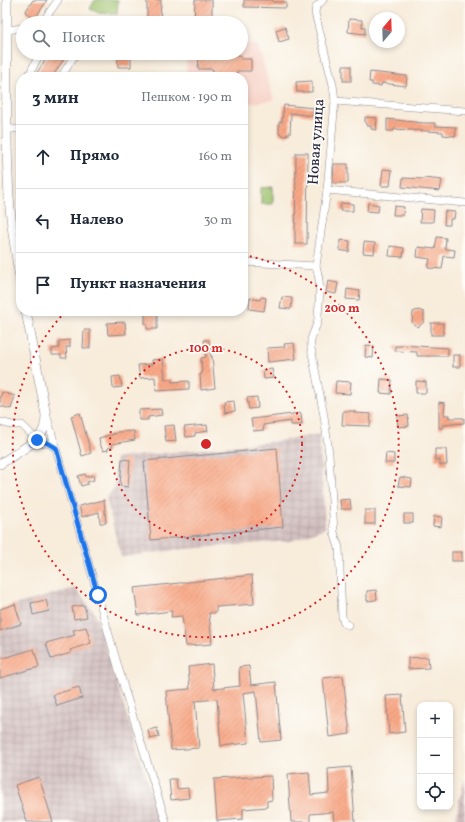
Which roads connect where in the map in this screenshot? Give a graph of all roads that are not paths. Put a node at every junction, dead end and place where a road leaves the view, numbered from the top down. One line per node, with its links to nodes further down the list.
1 (7, 0): 6 (main road)
2 (58, 0): 4 (street)
3 (323, 0): 12 (street, Новая улица)
4 (47, 16)
5 (16, 29): 6 (street)
6 (7, 30): 9 (main road)
7 (36, 60): 10 (street)
8 (72, 60): 11 (street)
9 (4, 65): 14 (main road)
10 (30, 72)
11 (64, 72)
12 (335, 101): 13 (street); 16 (street, Новая улица)
13 (465, 112)
14 (7, 129): 15 (street); 18 (main road)
15 (16, 129)
16 (327, 190): 17 (street); 20 (street, Новая улица)
17 (465, 202)
18 (16, 250)
19 (248, 262): 20 (street)
20 (316, 266): 27 (street, Новая улица)
21 (27, 316): 22 (main road)
22 (46, 415): 24 (main road); 25 (street)
23 (0, 422): 24 (street)
24 (35, 442): 25 (street); 26 (main road)
25 (56, 448): 28 (street)
26 (0, 464)
27 (348, 625)
28 (166, 822)

